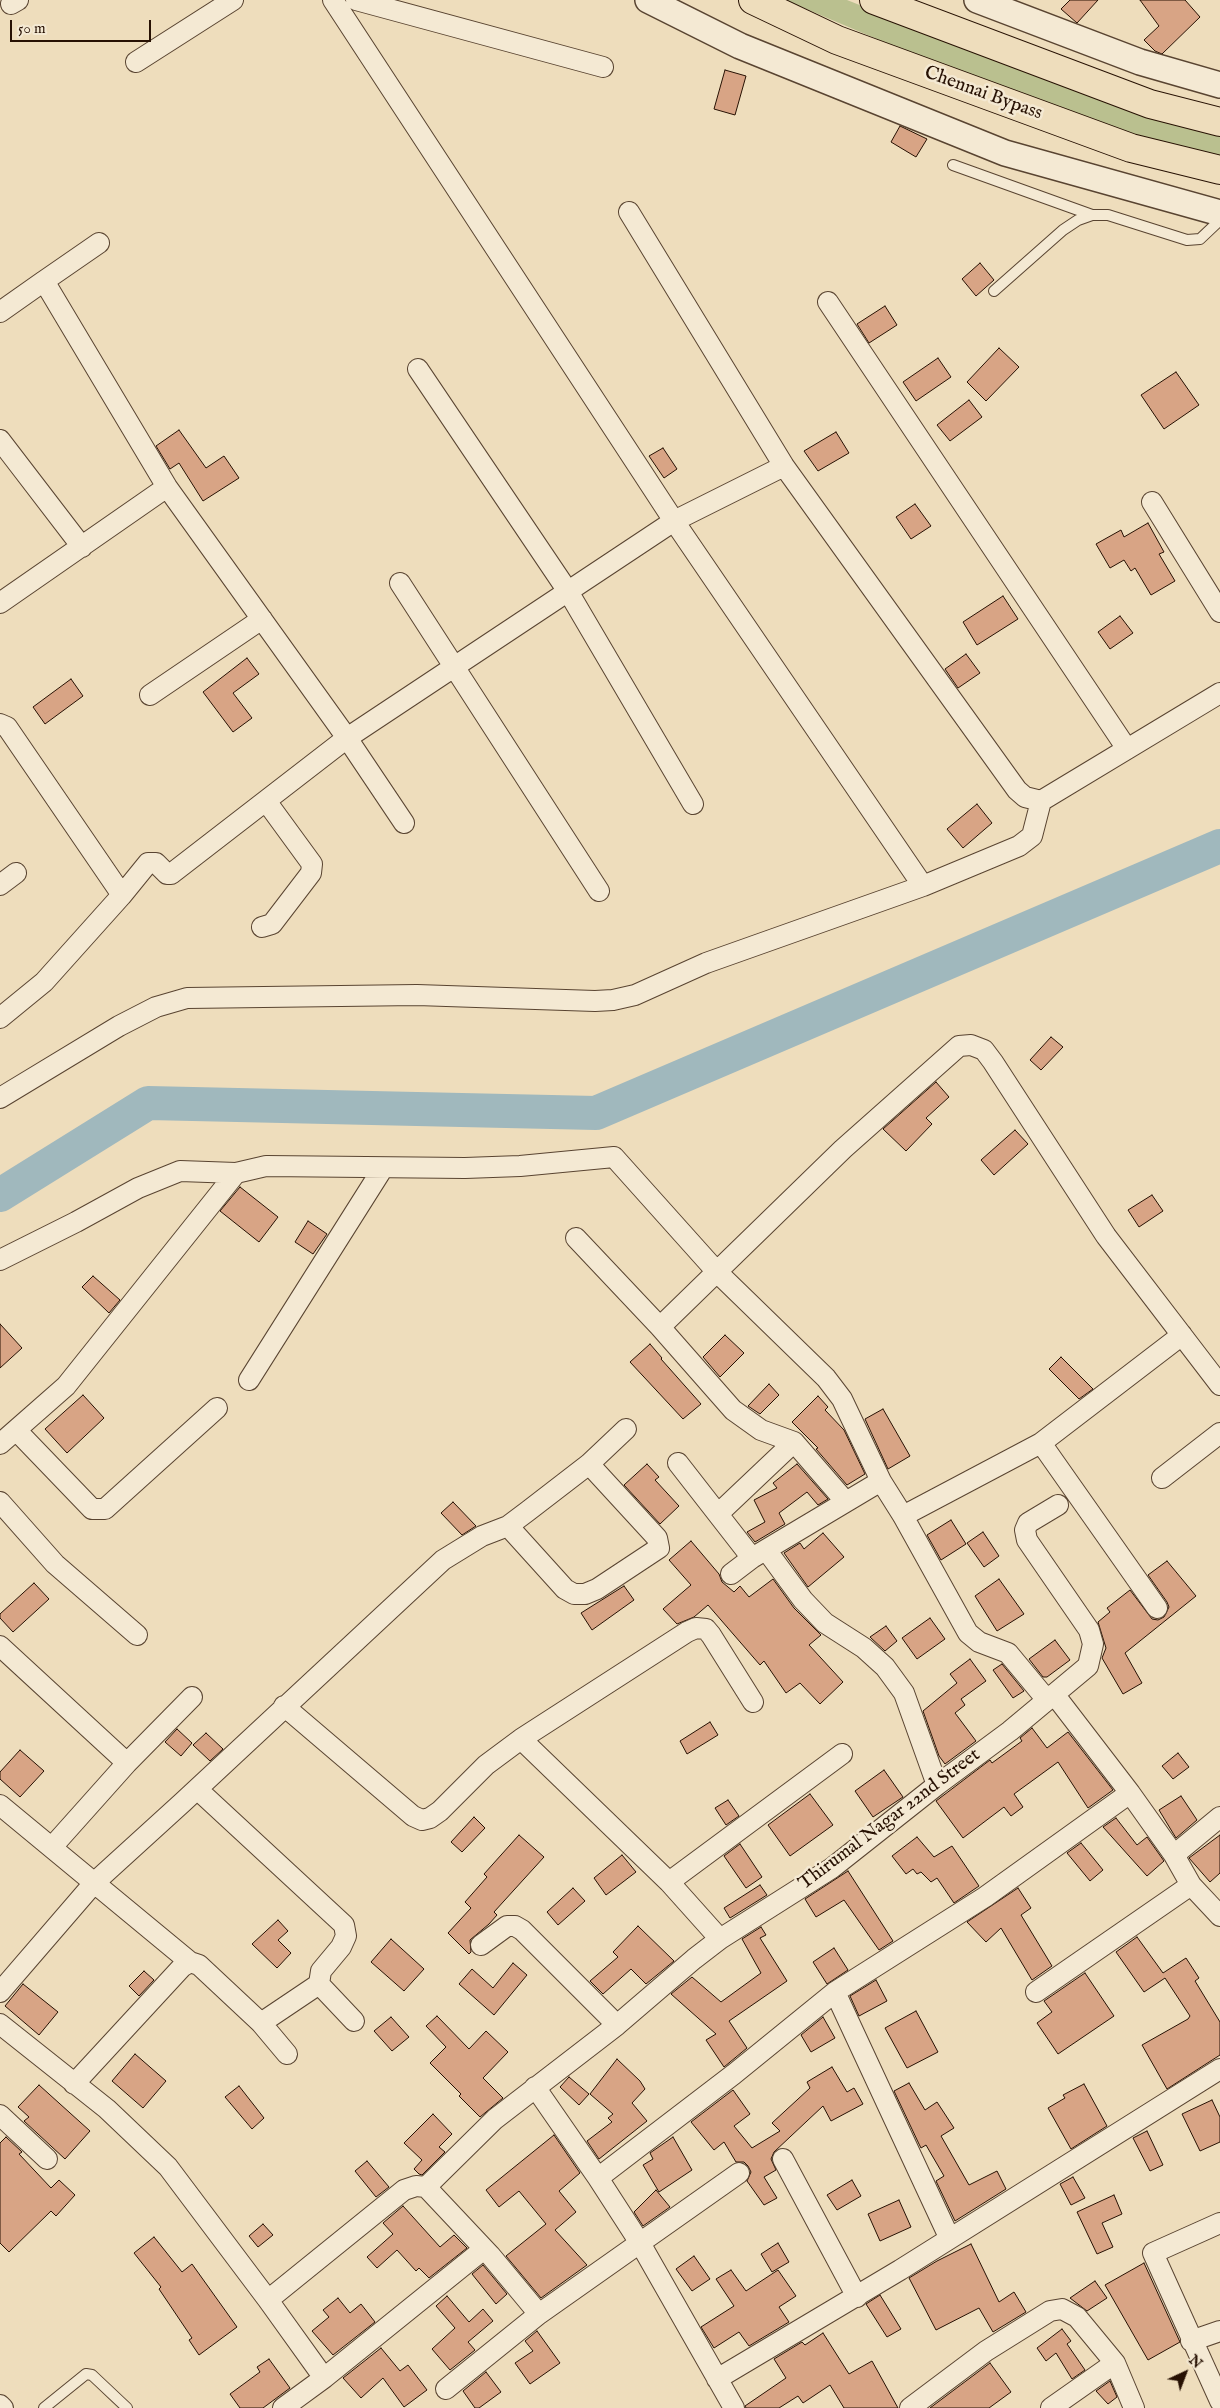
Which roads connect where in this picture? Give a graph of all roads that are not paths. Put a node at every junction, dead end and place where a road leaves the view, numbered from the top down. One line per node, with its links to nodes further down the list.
1 (233, 0): 8 (street)
2 (333, 0): 28 (street)
3 (356, 0): 9 (street)
4 (648, 0): 15 (street)
5 (753, 0): 13 (highway, Chennai Bypass)
6 (874, 0): 11 (highway)
7 (977, 0): 10 (street)
8 (136, 62)
9 (603, 67)
10 (1220, 84)
11 (1219, 122)
12 (953, 165): 16 (lane)
13 (1214, 168)
14 (629, 212): 25 (street)
15 (1220, 213)
16 (1092, 215): 17 (lane); 20 (lane)
17 (1220, 220)
18 (99, 242): 19 (street)
19 (44, 281): 22 (street); 26 (street)
20 (994, 292)
21 (828, 302): 40 (street)
22 (0, 312)
23 (418, 369): 31 (street)
24 (0, 440): 29 (street)
25 (784, 466): 28 (street); 42 (street)
26 (167, 487): 29 (street); 34 (street)
27 (1152, 502): 33 (street)
28 (674, 521): 31 (street); 45 (street)
29 (82, 547): 32 (street)
30 (400, 583): 35 (street)
31 (569, 593): 35 (street); 43 (street)
32 (0, 602)
33 (1220, 612)
34 (262, 619): 37 (street); 39 (street)
35 (453, 667): 39 (street); 46 (street)
36 (1220, 692): 40 (street)
37 (150, 695)
38 (0, 724): 47 (street)
39 (347, 738): 41 (street); 44 (street)
40 (1127, 749): 42 (street)
41 (266, 801): 47 (street); 48 (street)
42 (1041, 801): 45 (street)
43 (693, 804)
44 (404, 823)
45 (923, 886): 50 (street)
46 (599, 891)
47 (122, 895): 49 (street)
48 (262, 927)
49 (0, 1018)
50 (0, 1098)
51 (384, 1168): 52 (street); 55 (street); 58 (street)
52 (236, 1173): 54 (street); 62 (street)
53 (576, 1238): 56 (street)
54 (0, 1260)
55 (717, 1272): 56 (street); 57 (street); 70 (street)
56 (660, 1327): 64 (street)
57 (1182, 1335): 59 (street); 65 (street)
58 (248, 1380)
59 (1220, 1385)
60 (217, 1408): 62 (street)
61 (626, 1429): 68 (street)
62 (16, 1430): 66 (street)
63 (1220, 1433): 69 (street)
64 (794, 1442): 71 (street); 74 (street)
65 (1040, 1443): 75 (street); 79 (street)
66 (0, 1444)
67 (678, 1463): 74 (street)
68 (589, 1464): 76 (street); 76 (street)
69 (1162, 1478)
70 (881, 1481): 71 (street); 75 (street)
71 (845, 1501): 77 (street)
72 (0, 1502): 80 (street)
73 (1058, 1505): 82 (street, Thirumal Nagar 22nd Street)
74 (718, 1514): 77 (street)
75 (903, 1516): 82 (street)
76 (508, 1526): 85 (street)
77 (760, 1554): 78 (street); 89 (street)
78 (731, 1574)
79 (1156, 1608)
80 (137, 1635)
81 (0, 1646): 88 (street)
82 (1050, 1697): 89 (street, Thirumal Nagar 22nd Street); 91 (street)
83 (192, 1698): 88 (street)
84 (753, 1702): 86 (street)
85 (284, 1706): 86 (street); 90 (street)
86 (521, 1739): 96 (street)
87 (842, 1754): 96 (street)
88 (127, 1763): 94 (street)
89 (937, 1785): 100 (street, Thirumal Nagar 22nd Street)
90 (197, 1789): 97 (street); 103 (street)
91 (1130, 1792): 95 (street); 105 (street)
92 (0, 1805): 94 (street)
93 (1220, 1817): 95 (street)
94 (52, 1847): 97 (street)
95 (1174, 1855): 98 (street)
96 (669, 1882): 100 (street)
97 (94, 1883): 102 (street); 104 (street)
98 (1191, 1885): 99 (street); 106 (street)
99 (1220, 1916)
100 (720, 1939): 110 (street, Thirumal Nagar 22nd Street)
101 (480, 1945): 110 (street)
102 (190, 1962): 108 (street); 113 (street)
103 (319, 1984): 107 (street); 108 (street)
104 (0, 1992)
105 (835, 1992): 119 (street); 122 (street)
106 (1036, 1992)
107 (354, 2021)
108 (260, 2023): 111 (street)
109 (0, 2024): 113 (street)
110 (617, 2025): 114 (street, Thirumal Nagar 22nd Street)
111 (287, 2054)
112 (1220, 2069): 122 (street)
113 (74, 2084): 126 (street)
114 (535, 2087): 119 (street); 120 (street, Thirumal Nagar 22nd Street)
115 (0, 2115): 116 (street)
116 (47, 2158)
117 (783, 2159): 125 (street)
118 (739, 2173): 123 (street)
119 (598, 2178): 123 (street)
120 (426, 2188): 124 (street); 126 (street)
121 (1220, 2223): 129 (street)
122 (949, 2237): 125 (street)
123 (640, 2243): 127 (street); 132 (street)
124 (484, 2249): 127 (street); 131 (street)
125 (857, 2296): 132 (street)
126 (268, 2300): 131 (street)
127 (539, 2314): 133 (street)
128 (1220, 2331): 129 (street)
129 (1191, 2341): 134 (street)
130 (1115, 2363): 141 (street); 142 (street); 143 (street)
131 (324, 2378): 139 (street)
132 (717, 2379): 140 (street)
133 (446, 2389)
134 (1220, 2401)
135 (0, 2405): 136 (street)
136 (3, 2408)
137 (44, 2408): 138 (lane)
138 (128, 2408)
139 (282, 2408)
140 (734, 2408)
141 (910, 2408)
142 (1051, 2408)
143 (1134, 2408)

